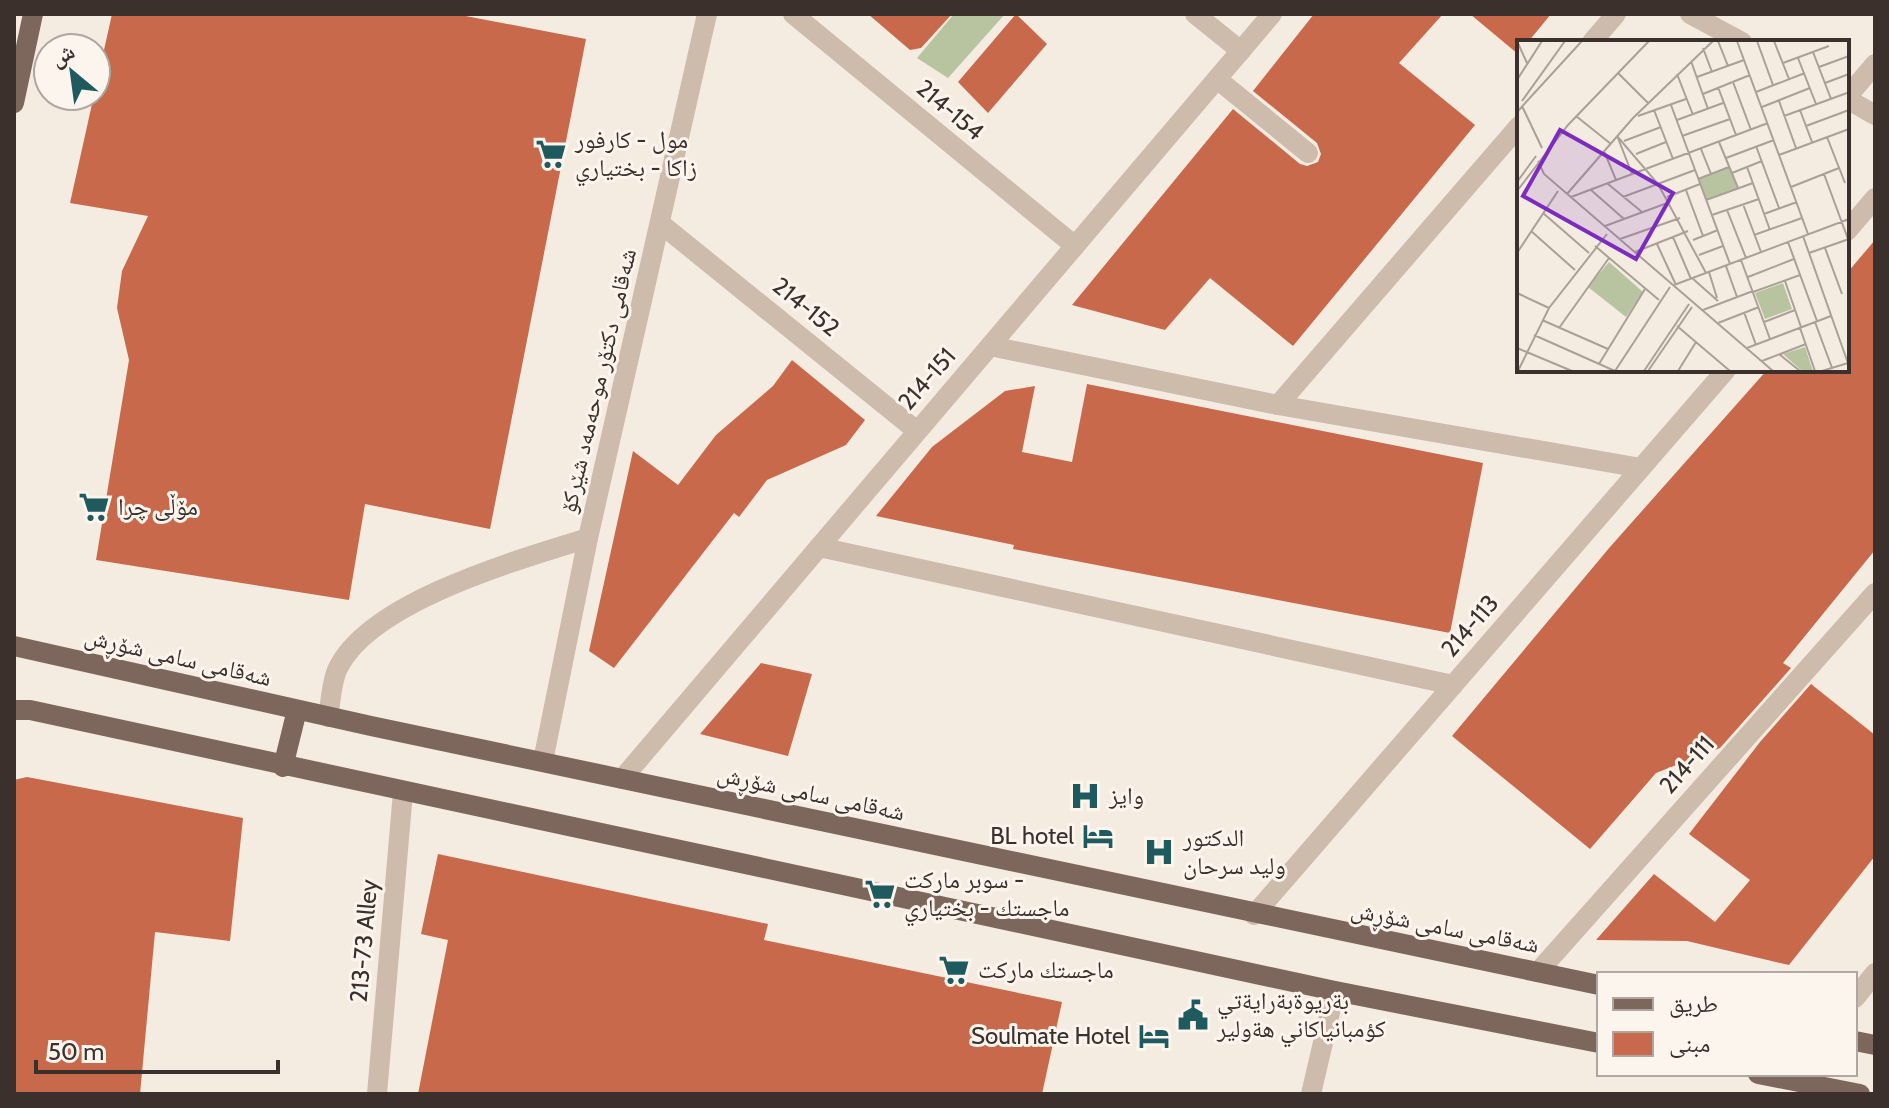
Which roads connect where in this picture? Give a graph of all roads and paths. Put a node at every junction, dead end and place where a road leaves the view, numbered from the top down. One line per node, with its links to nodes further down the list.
1 (33, 14): 15 (main road)
2 (707, 14): 20 (street, شەقامی دکتۆر موحەمەد شێرکۆ)
3 (793, 14): 22 (street, 214-154)
4 (1195, 14): 10 (street)
5 (1272, 14): 10 (street, 214-151)
6 (1616, 14): 8 (street)
7 (1690, 14): 9 (street)
8 (1594, 40)
9 (1738, 40)
10 (1241, 51): 12 (street, 214-151)
11 (1875, 64): 13 (street)
12 (1217, 79): 18 (street); 22 (street, 214-151)
13 (1849, 96)
14 (1849, 99): 16 (street)
15 (14, 103)
16 (1875, 115)
17 (1517, 128): 25 (street)
18 (1308, 153)
19 (1875, 198): 21 (street)
20 (661, 224): 26 (street, 214-152); 28 (street, شەقامی دکتۆر موحەمەد شێرکۆ)
21 (1849, 229)
22 (1075, 246): 23 (street, 214-151)
23 (990, 346): 25 (street); 26 (street, 214-151)
24 (1724, 372): 27 (street, 214-113)
25 (1278, 405): 27 (street)
26 (917, 431): 29 (street, 214-151)
27 (1641, 468): 32 (street, 214-113)
28 (588, 538): 35 (street); 36 (street, شەقامی دکتۆر موحەمەد شێرکۆ)
29 (819, 547): 32 (street); 38 (street, 214-151)
30 (1875, 593): 41 (street, 214-111)
31 (14, 646): 34 (main road, شەقامی سامی شۆڕش)
32 (1453, 685): 40 (street, 214-113)
33 (14, 710): 37 (main road)
34 (297, 710): 35 (main road, شەقامی سامی شۆڕش); 37 (main road)
35 (328, 717): 36 (main road, شەقامی سامی شۆڕش)
36 (543, 761): 38 (main road, شەقامی سامی شۆڕش)
37 (283, 767): 39 (main road)
38 (622, 779): 40 (main road, شەقامی سامی شۆڕش)
39 (403, 792): 44 (main road); 48 (street, 213-73 Alley)
40 (1254, 915): 41 (main road, شەقامی سامی شۆڕش)
41 (1538, 972): 43 (main road, شەقامی سامی شۆڕش)
42 (1875, 973): 45 (street)
43 (1597, 985)
44 (1335, 991): 46 (main road); 49 (street)
45 (1857, 996)
46 (1597, 1043)
47 (1768, 1076): 50 (main road)
48 (377, 1094)
49 (1311, 1094)
50 (1860, 1094)

